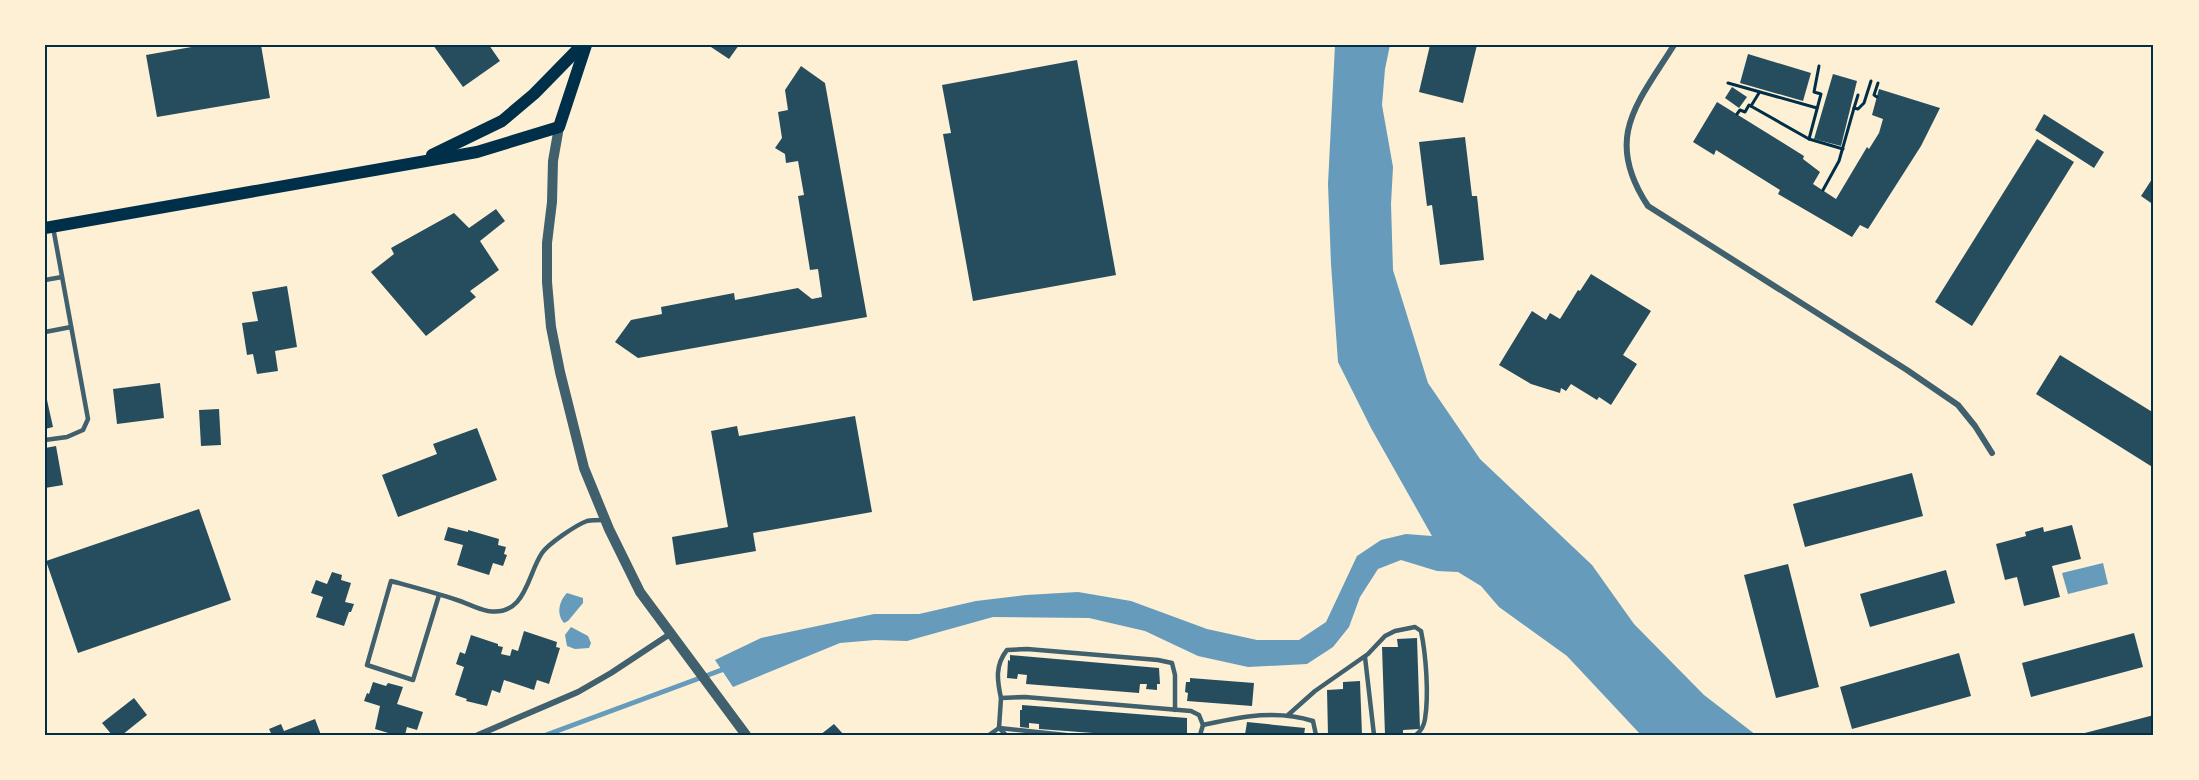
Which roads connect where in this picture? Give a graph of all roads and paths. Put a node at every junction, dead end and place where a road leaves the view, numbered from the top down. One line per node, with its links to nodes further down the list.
1 (584, 45): 14 (main road); 17 (main road)
2 (1674, 45): 25 (street)
3 (1819, 66): 11 (path)
4 (1871, 81): 7 (path)
5 (1728, 83): 8 (path)
6 (1878, 83): 7 (path)
7 (1867, 91): 12 (path)
8 (1759, 93): 10 (path); 11 (path)
9 (1858, 95): 12 (path)
10 (1751, 106): 13 (path); 15 (path)
11 (1817, 108): 15 (path)
12 (1854, 108): 16 (path)
13 (1737, 114)
14 (559, 127): 17 (main road); 26 (street)
15 (1809, 139): 16 (path)
16 (1843, 150): 18 (path)
17 (418, 162): 19 (main road)
18 (1823, 190)
19 (49, 228): 20 (lane)
20 (62, 277): 21 (lane); 22 (lane)
21 (45, 280)
22 (71, 327): 23 (lane); 24 (lane)
23 (45, 332)
24 (45, 440)
25 (1992, 453)
26 (605, 520): 27 (lane); 28 (street)
27 (439, 595): 27 (lane)
28 (670, 634): 35 (street); 36 (street)
29 (1365, 657): 32 (lane); 42 (lane); 43 (lane)
30 (1001, 698): 31 (lane); 31 (lane); 34 (lane)
31 (1175, 710): 33 (lane)
32 (1288, 715): 33 (lane); 41 (lane)
33 (1203, 725): 40 (lane)
34 (999, 728): 37 (lane); 38 (lane); 39 (lane)
35 (478, 735)
36 (746, 735)
37 (989, 735)
38 (1006, 735)
39 (1066, 735)
40 (1200, 735)
41 (1316, 735)
42 (1374, 735)
43 (1416, 735)

